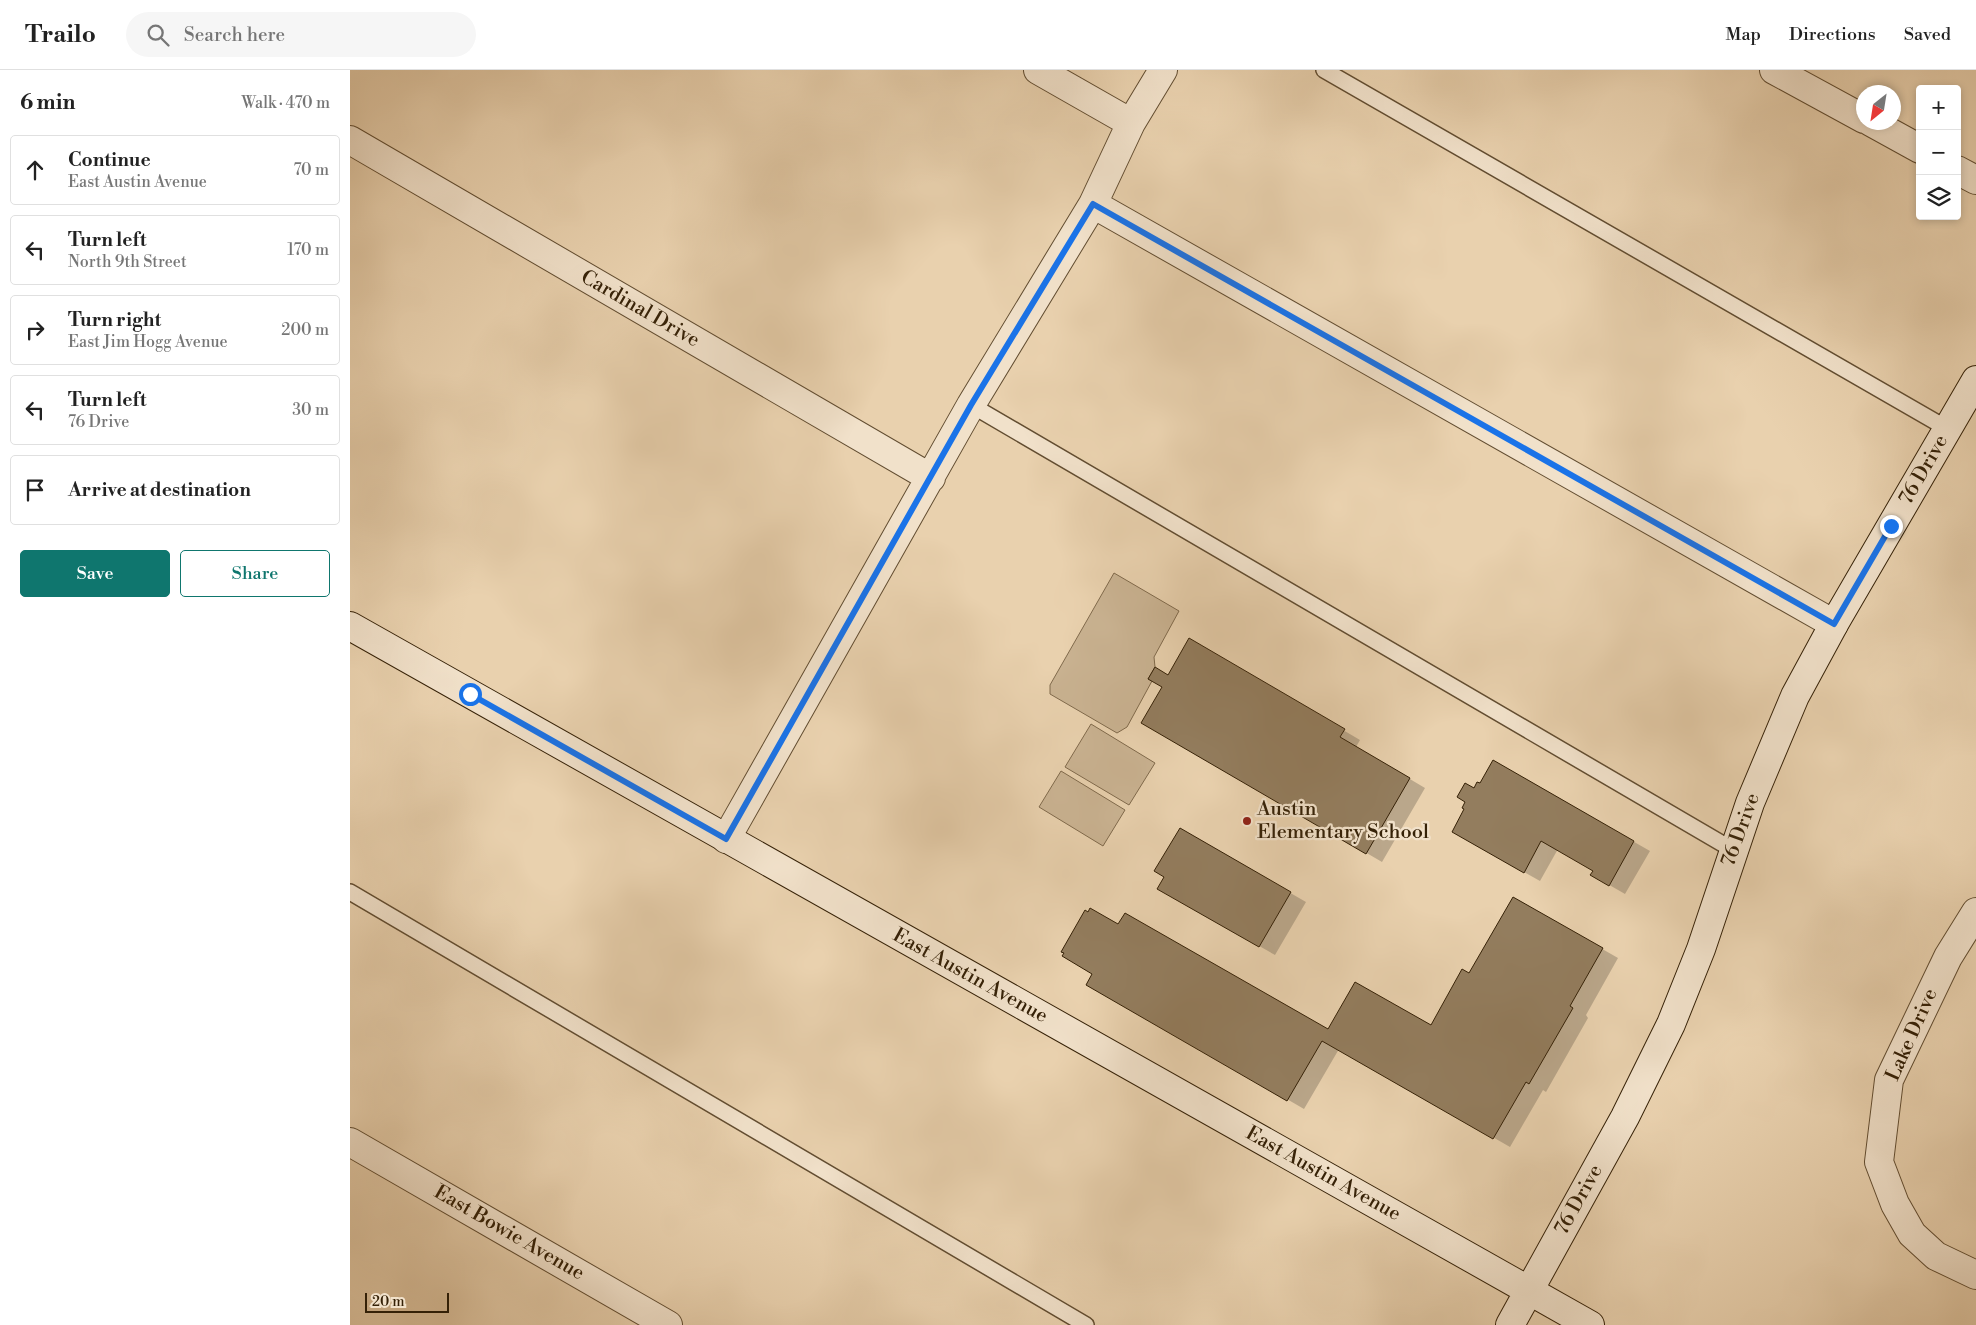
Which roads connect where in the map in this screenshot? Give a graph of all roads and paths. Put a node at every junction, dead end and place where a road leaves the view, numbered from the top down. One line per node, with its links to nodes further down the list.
1 (1038, 70): 6 (street)
2 (1163, 70): 6 (street)
3 (1324, 70): 15 (lane)
4 (1774, 70): 5 (street)
5 (1856, 115)
6 (1131, 123): 12 (street)
7 (1886, 130): 9 (street)
8 (350, 140): 16 (street, Cardinal Drive)
9 (1916, 147)
10 (1961, 172): 11 (street)
11 (1976, 180)
12 (1093, 204): 14 (street); 17 (street)
13 (1976, 380): 15 (street, 76 Drive)
14 (971, 405): 16 (street); 20 (lane)
15 (1948, 429): 17 (street, 76 Drive)
16 (931, 478): 19 (street)
17 (1834, 624): 20 (street, 76 Drive)
18 (350, 626): 19 (street, East Austin Avenue)
19 (726, 839): 25 (street, East Austin Avenue)
20 (1733, 850): 25 (street, 76 Drive)
21 (350, 892): 27 (lane)
22 (1976, 912): 24 (street, Lake Drive)
23 (350, 1142): 26 (street, East Bowie Avenue)
24 (1976, 1275)
25 (1530, 1290): 28 (street, 76 Drive); 29 (street, East Austin Avenue)
26 (668, 1325)
27 (1086, 1325)
28 (1510, 1325)
29 (1590, 1325)

